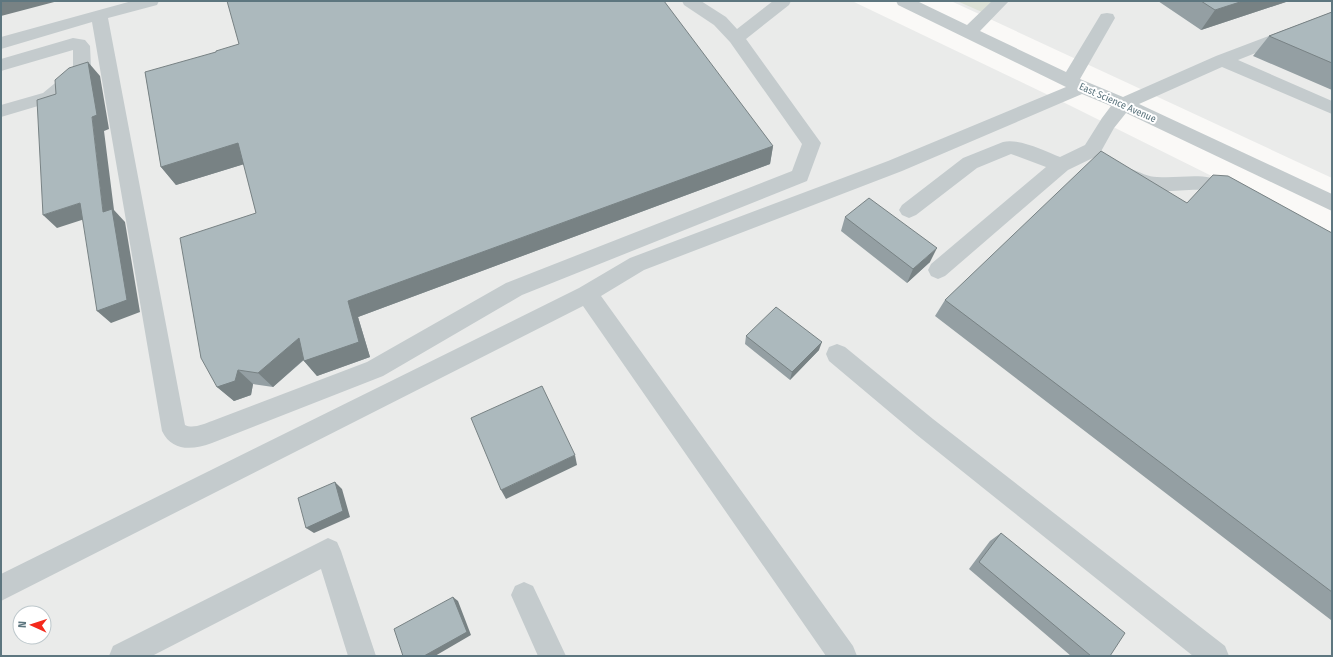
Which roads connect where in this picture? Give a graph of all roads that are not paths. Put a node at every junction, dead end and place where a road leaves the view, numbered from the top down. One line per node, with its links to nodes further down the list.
1 (151, 1): 6 (street)
2 (690, 1): 10 (street)
3 (783, 1): 10 (street)
4 (904, 1): 9 (street, East Science Avenue)
5 (1001, 1): 9 (street)
6 (99, 14): 10 (street); 11 (street)
7 (1332, 17): 12 (street)
8 (1107, 18): 14 (street)
9 (969, 32): 14 (street, East Science Avenue)
10 (736, 38)
11 (1, 43)
12 (1222, 60): 15 (street); 16 (street)
13 (1, 66): 17 (street)
14 (1076, 84): 15 (street, East Science Avenue); 24 (street)
15 (1123, 104): 18 (street); 20 (street, East Science Avenue)
16 (1332, 108)
17 (1, 111)
18 (1105, 159): 19 (street); 21 (street)
19 (1061, 165): 22 (street); 23 (street)
20 (1332, 203)
21 (1249, 205)
22 (909, 210)
23 (938, 270)
24 (587, 294): 26 (street); 31 (street)
25 (837, 354): 32 (street)
26 (1, 588)
27 (524, 595): 30 (street)
28 (123, 656): 29 (street)
29 (362, 656)
30 (552, 656)
31 (843, 656)
32 (1215, 656)

